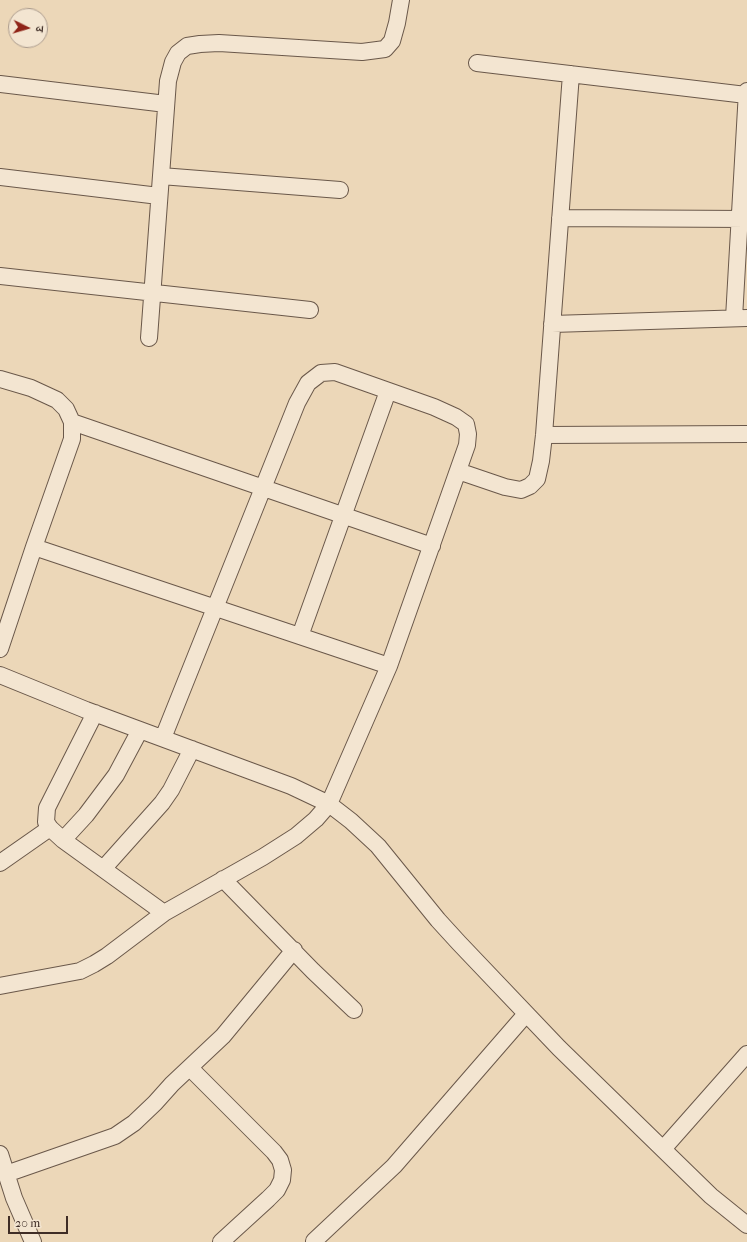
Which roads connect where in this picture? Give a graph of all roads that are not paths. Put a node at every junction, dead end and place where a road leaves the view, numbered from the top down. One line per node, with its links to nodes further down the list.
1 (401, 0): 6 (street)
2 (477, 63): 3 (street)
3 (571, 74): 5 (street); 11 (street)
4 (0, 84): 6 (street)
5 (747, 93): 12 (street)
6 (166, 104): 7 (street)
7 (161, 176): 9 (street); 10 (street)
8 (0, 178): 10 (street)
9 (340, 190)
10 (159, 196): 14 (street)
11 (560, 218): 12 (street); 17 (street)
12 (743, 219): 16 (street)
13 (0, 276): 14 (street)
14 (152, 293): 15 (street); 18 (street)
15 (310, 310)
16 (741, 318): 17 (street)
17 (552, 324): 22 (street)
18 (149, 338)
19 (0, 379): 21 (street)
20 (388, 391): 24 (street); 25 (street); 26 (street)
21 (72, 422): 25 (street); 28 (street)
22 (544, 434): 23 (street); 24 (street)
23 (747, 434)
24 (458, 471): 27 (street)
25 (263, 488): 26 (street); 29 (street)
26 (343, 516): 27 (street); 30 (street)
27 (432, 546): 32 (street)
28 (34, 547): 29 (street); 31 (street)
29 (215, 608): 30 (street); 36 (street)
30 (300, 636): 32 (street)
31 (0, 649)
32 (389, 666): 38 (street)
33 (0, 675): 34 (street)
34 (95, 713): 35 (street); 39 (street)
35 (140, 730): 36 (street); 40 (street)
36 (163, 738): 37 (street)
37 (192, 749): 38 (street); 42 (street)
38 (329, 804): 43 (street); 48 (street)
39 (50, 828): 40 (street); 41 (street)
40 (63, 840): 42 (street)
41 (0, 863)
42 (104, 869): 44 (street)
43 (223, 879): 44 (street); 45 (street)
44 (164, 913): 46 (street)
45 (294, 950): 47 (street); 50 (street)
46 (0, 986)
47 (354, 1010)
48 (526, 1014): 51 (street); 57 (street)
49 (747, 1054): 51 (street)
50 (190, 1068): 53 (street); 56 (street)
51 (663, 1149): 54 (street)
52 (0, 1154): 53 (street)
53 (6, 1174): 55 (street)
54 (747, 1225)
55 (33, 1242)
56 (221, 1242)
57 (317, 1242)

